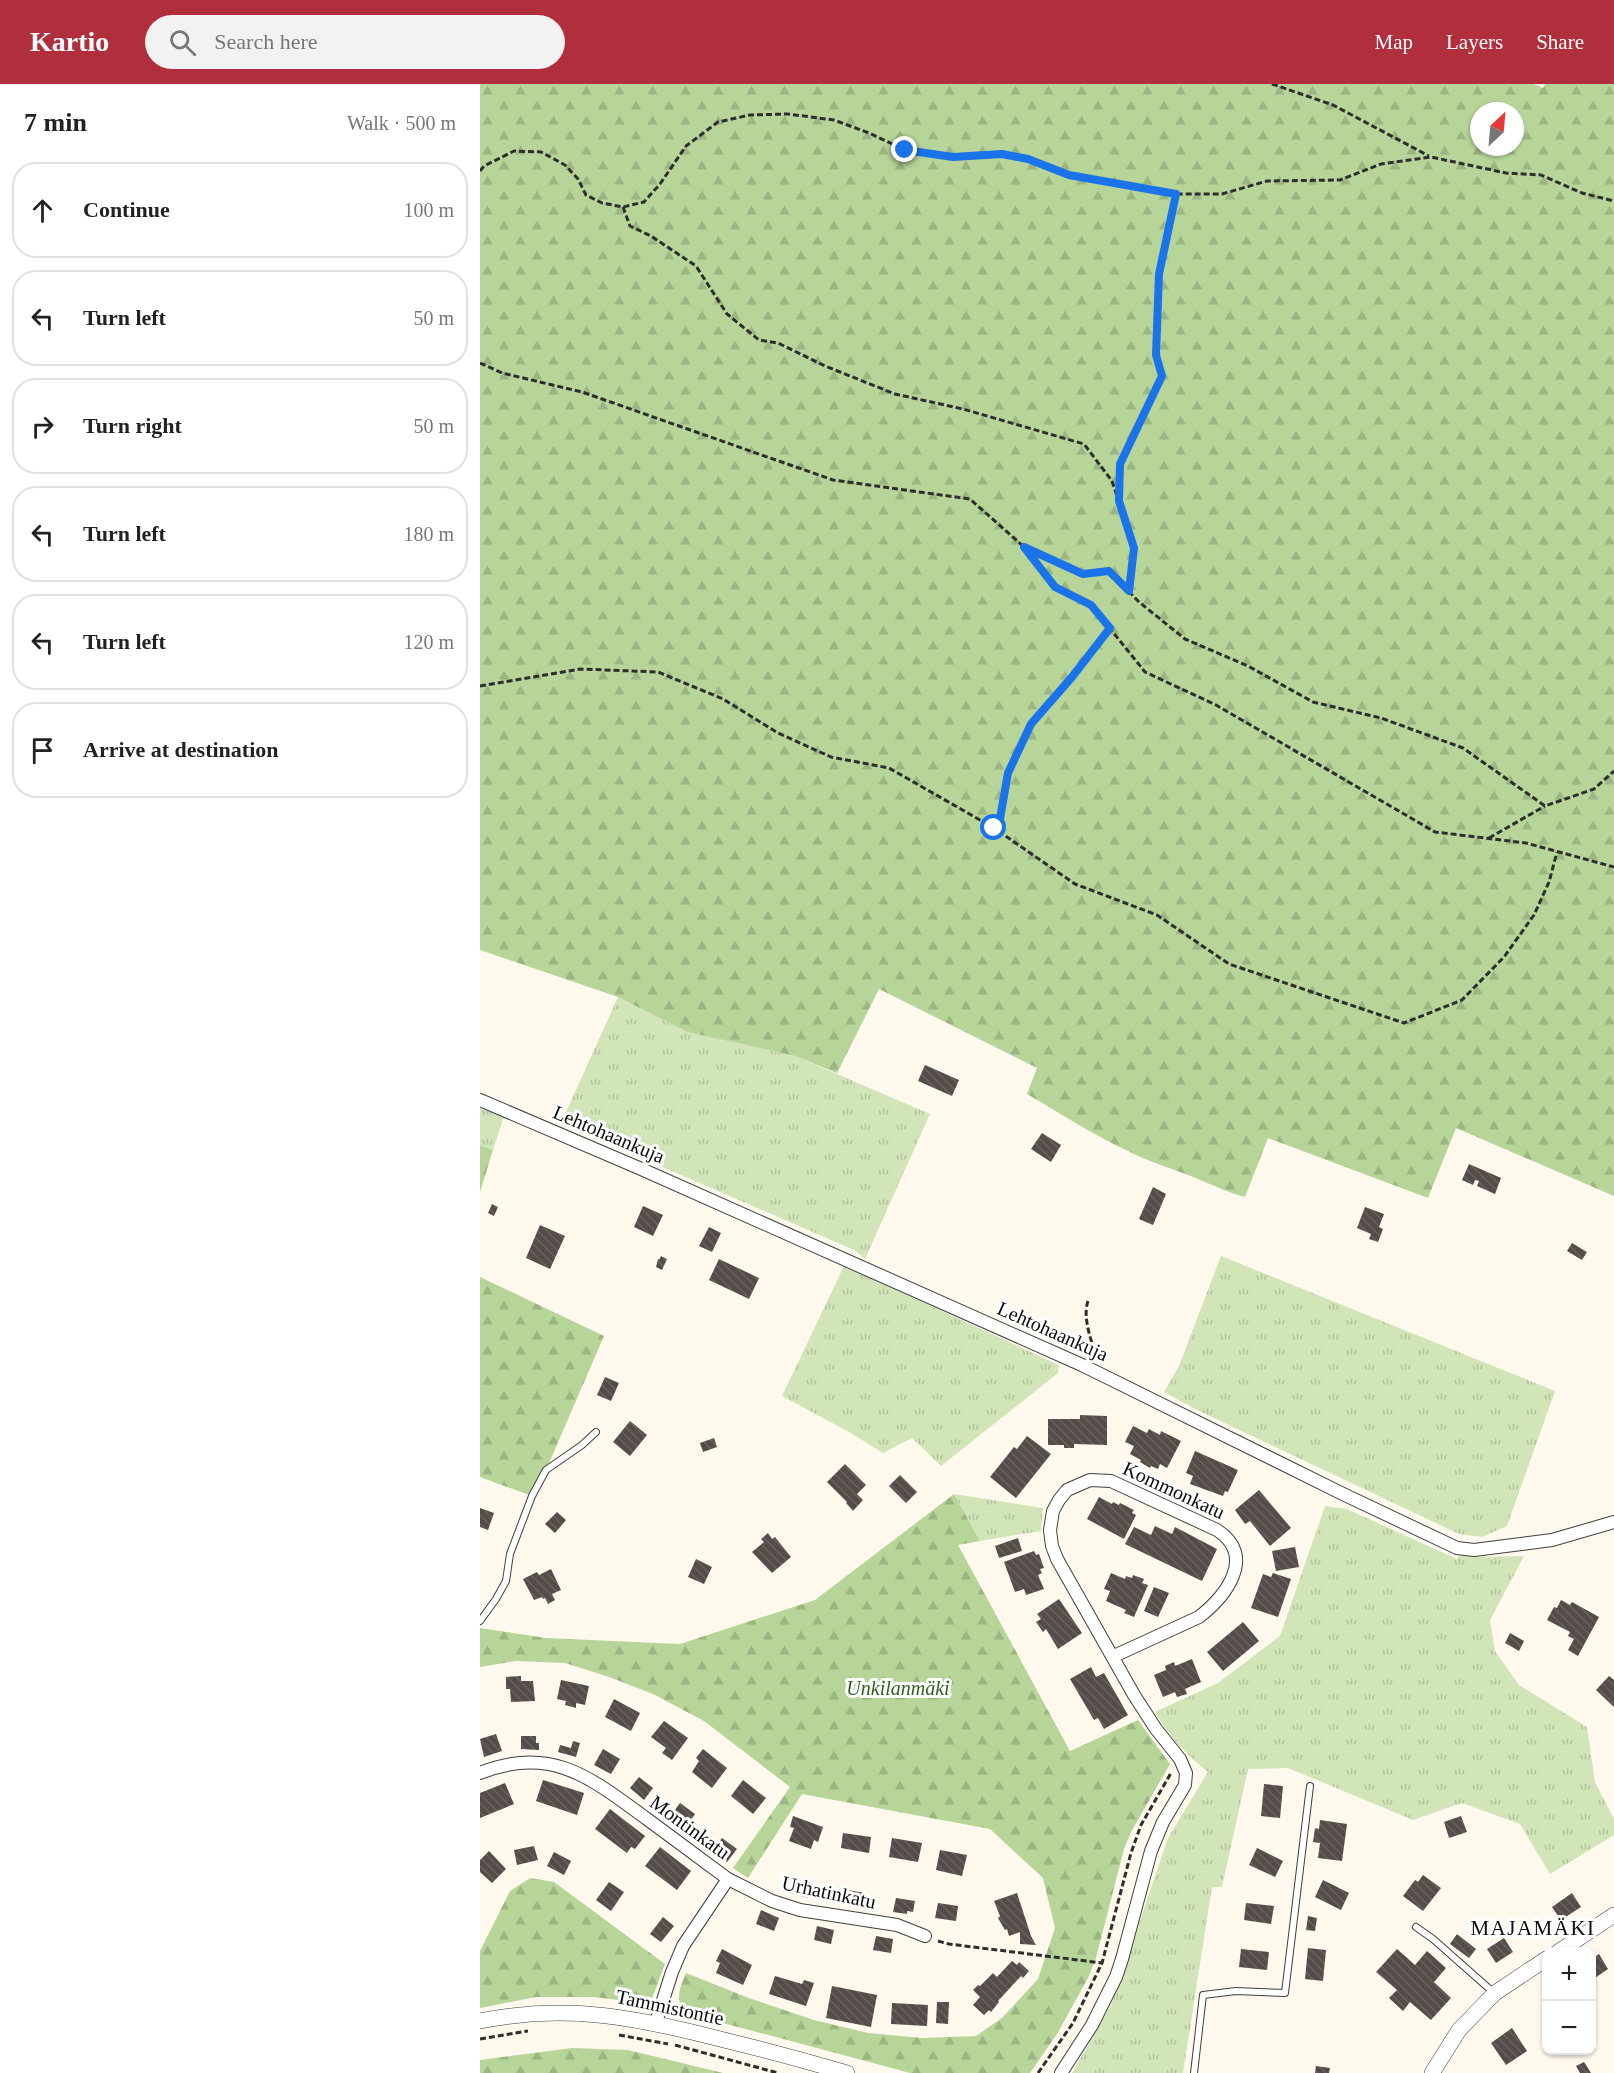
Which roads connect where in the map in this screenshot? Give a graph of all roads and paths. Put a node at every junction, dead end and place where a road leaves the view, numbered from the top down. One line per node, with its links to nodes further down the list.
1 (1272, 84): 2 (path)
2 (1431, 157): 4 (path); 5 (path)
3 (480, 171): 6 (path)
4 (1176, 194): 6 (path); 8 (path)
5 (1614, 201)
6 (623, 207): 8 (path)
7 (480, 363): 9 (path)
8 (1119, 501): 10 (path)
9 (1024, 547): 10 (path); 11 (path)
10 (1129, 591): 14 (path)
11 (1110, 628): 15 (path); 16 (path)
12 (480, 687): 15 (path)
13 (1614, 771): 14 (path)
14 (1545, 806): 16 (path)
15 (998, 830): 17 (path)
16 (1488, 838): 17 (path)
17 (1557, 851): 18 (path)
18 (1614, 867)
19 (480, 1100): 21 (street, Lehtohaankuja)
20 (1088, 1301): 21 (path)
21 (1096, 1371): 23 (street, Lehtohaankuja)
22 (596, 1432): 24 (lane)
23 (1614, 1522)
24 (480, 1621)
25 (1114, 1656): 25 (street, Kommonkatu); 26 (street, Kommonkatu)
26 (1180, 1759): 35 (path); 45 (street)
27 (480, 1773): 29 (street, Montinkatu)
28 (1310, 1786): 46 (lane)
29 (728, 1879): 32 (street, Urhatinkatu); 38 (street, Montinkatu)
30 (1614, 1915): 33 (street)
31 (1416, 1927): 36 (lane)
32 (925, 1936): 35 (path)
33 (1566, 1947)
34 (1542, 1962): 36 (street)
35 (1102, 1963): 44 (path)
36 (1495, 1993): 47 (street)
37 (480, 2021): 38 (street, Tammistontie)
38 (656, 2022): 43 (street, Tammistontie)
39 (535, 2030): 41 (path)
40 (611, 2033): 42 (path)
41 (480, 2039)
42 (778, 2073)
43 (848, 2073)
44 (1038, 2073)
45 (1061, 2073)
46 (1194, 2073)
47 (1432, 2073)

